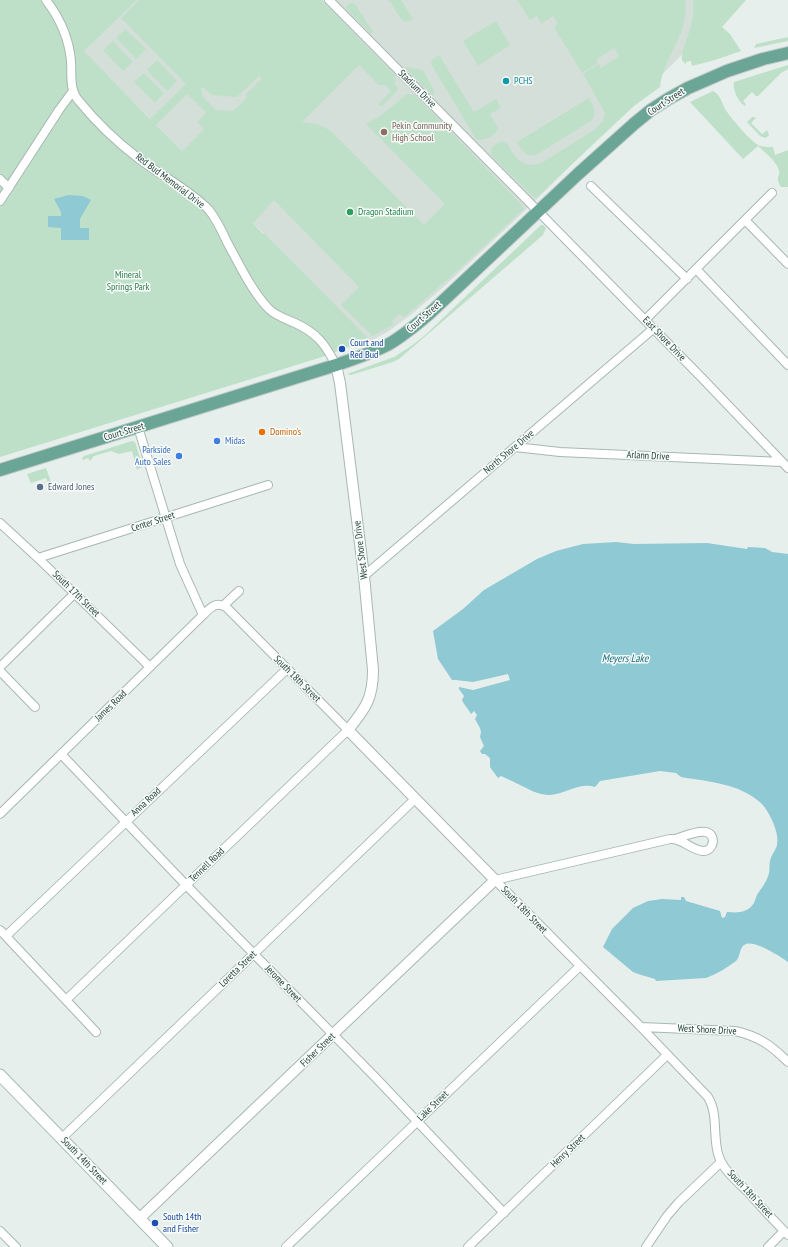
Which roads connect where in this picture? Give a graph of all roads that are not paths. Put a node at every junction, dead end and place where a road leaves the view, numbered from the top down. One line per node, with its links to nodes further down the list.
1 (46, 0): 4 (street)
2 (329, 0): 10 (street, Stadium Drive)
3 (787, 54): 10 (main road, Court Street)
4 (73, 91): 7 (street); 17 (street, Red Bud Memorial Drive)
5 (0, 179): 7 (street)
6 (592, 186): 14 (street)
7 (9, 188): 9 (street)
8 (772, 193): 11 (street)
9 (0, 201)
10 (538, 211): 15 (street, East Shore Drive); 17 (main road, Court Street)
11 (745, 220): 12 (street); 13 (street)
12 (788, 264)
13 (696, 269): 14 (street); 18 (street)
14 (686, 279): 15 (street)
15 (645, 320): 16 (street, East Shore Drive)
16 (653, 329): 20 (street, North Shore Drive); 21 (street, East Shore Drive)
17 (336, 365): 19 (main road, Court Street); 28 (street, West Shore Drive)
18 (788, 365)
19 (138, 427): 23 (main road, Court Street); 25 (street)
20 (515, 447): 21 (street, Arlann Drive); 28 (street, North Shore Drive)
21 (782, 462): 22 (street, East Shore Drive)
22 (788, 468)
23 (0, 470)
24 (268, 485): 25 (street, Center Street)
25 (165, 518): 27 (street, Center Street); 32 (street)
26 (0, 523): 27 (street, South 17th Street)
27 (38, 558): 30 (street, South 17th Street)
28 (364, 576): 38 (street, West Shore Drive)
29 (239, 591): 31 (street)
30 (74, 594): 33 (street); 34 (street, South 17th Street)
31 (224, 606): 32 (street, James Road); 35 (street, South 18th Street)
32 (203, 615): 34 (street, James Road)
33 (0, 667)
34 (150, 667): 39 (street, James Road)
35 (287, 669): 38 (street, South 18th Street); 42 (street, Anna Road)
36 (0, 671): 37 (street)
37 (35, 707)
38 (348, 730): 40 (street, South 18th Street); 45 (street, Tennell Road)
39 (61, 754): 41 (street, James Road); 42 (street, Jerome Street)
40 (415, 799): 44 (street, South 18th Street); 47 (street, Loretta Street)
41 (0, 814)
42 (125, 822): 45 (street, Jerome Street); 46 (street, Anna Road)
43 (675, 839): 44 (street)
44 (495, 880): 48 (street, South 18th Street); 52 (street, Fisher Street)
45 (186, 885): 47 (street, Jerome Street); 49 (street, Tennell Road)
46 (3, 933): 49 (street)
47 (254, 954): 52 (street, Jerome Street); 57 (street, Loretta Street)
48 (580, 966): 50 (street, South 18th Street); 56 (street, Lake Street)
49 (66, 1000): 51 (street)
50 (641, 1027): 53 (street, South 18th Street); 54 (street, West Shore Drive)
51 (96, 1032)
52 (333, 1035): 56 (street, Jerome Street); 60 (street, Fisher Street)
53 (667, 1055): 58 (street, South 18th Street); 59 (street, Henry Street)
54 (788, 1062)
55 (0, 1075): 57 (main road, South 14th Street)
56 (417, 1121): 59 (street, Jerome Street); 65 (street, Lake Street)
57 (62, 1138): 60 (main road, South 14th Street)
58 (721, 1162): 62 (street, South 18th Street); 67 (street)
59 (504, 1213): 66 (street, Henry Street)
60 (140, 1218): 64 (main road, South 14th Street)
61 (0, 1231): 63 (street)
62 (786, 1233): 68 (street)
63 (16, 1247)
64 (167, 1247)
65 (286, 1247)
66 (468, 1247)
67 (646, 1247)
68 (768, 1247)

